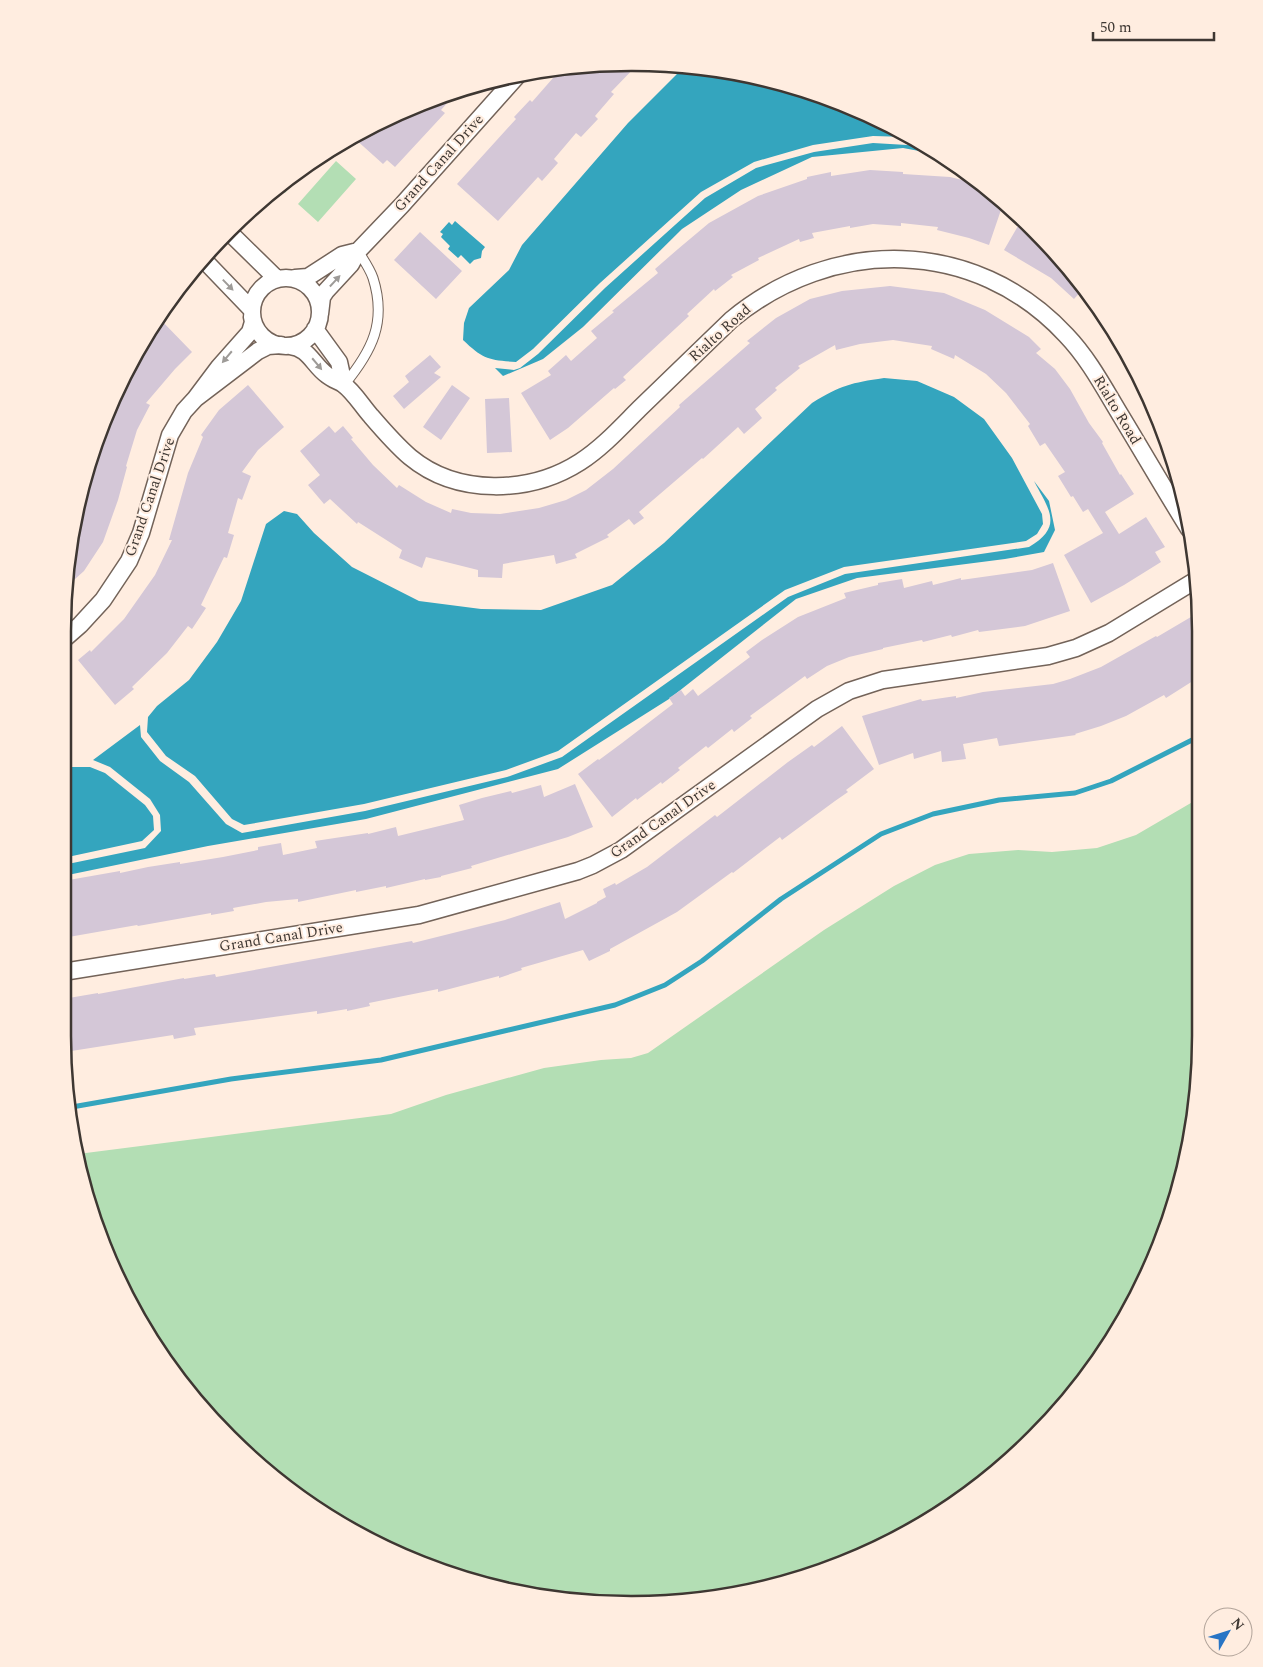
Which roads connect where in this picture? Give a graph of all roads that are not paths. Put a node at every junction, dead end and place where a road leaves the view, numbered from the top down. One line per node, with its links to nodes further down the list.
1 (509, 85): 3 (street, Grand Canal Drive)
2 (234, 236): 6 (street)
3 (358, 251): 5 (street, Grand Canal Drive); 8 (street, Grand Canal Drive, one-way to 3); 10 (lane)
4 (208, 265): 7 (street, one-way to 7)
5 (296, 278): 6 (street); 8 (street)
6 (277, 279): 7 (street)
7 (252, 314): 9 (street); 11 (street, Grand Canal Drive, one-way to 11)
8 (318, 322): 9 (street); 10 (street, Rialto Road)
9 (286, 346): 10 (street, Rialto Road, one-way to 10); 11 (street, Grand Canal Drive)
10 (344, 385): 12 (street, Rialto Road)
11 (195, 398): 14 (street, Grand Canal Drive)
12 (1179, 512)
13 (1190, 584): 15 (street, Grand Canal Drive)
14 (71, 633)
15 (71, 971)

